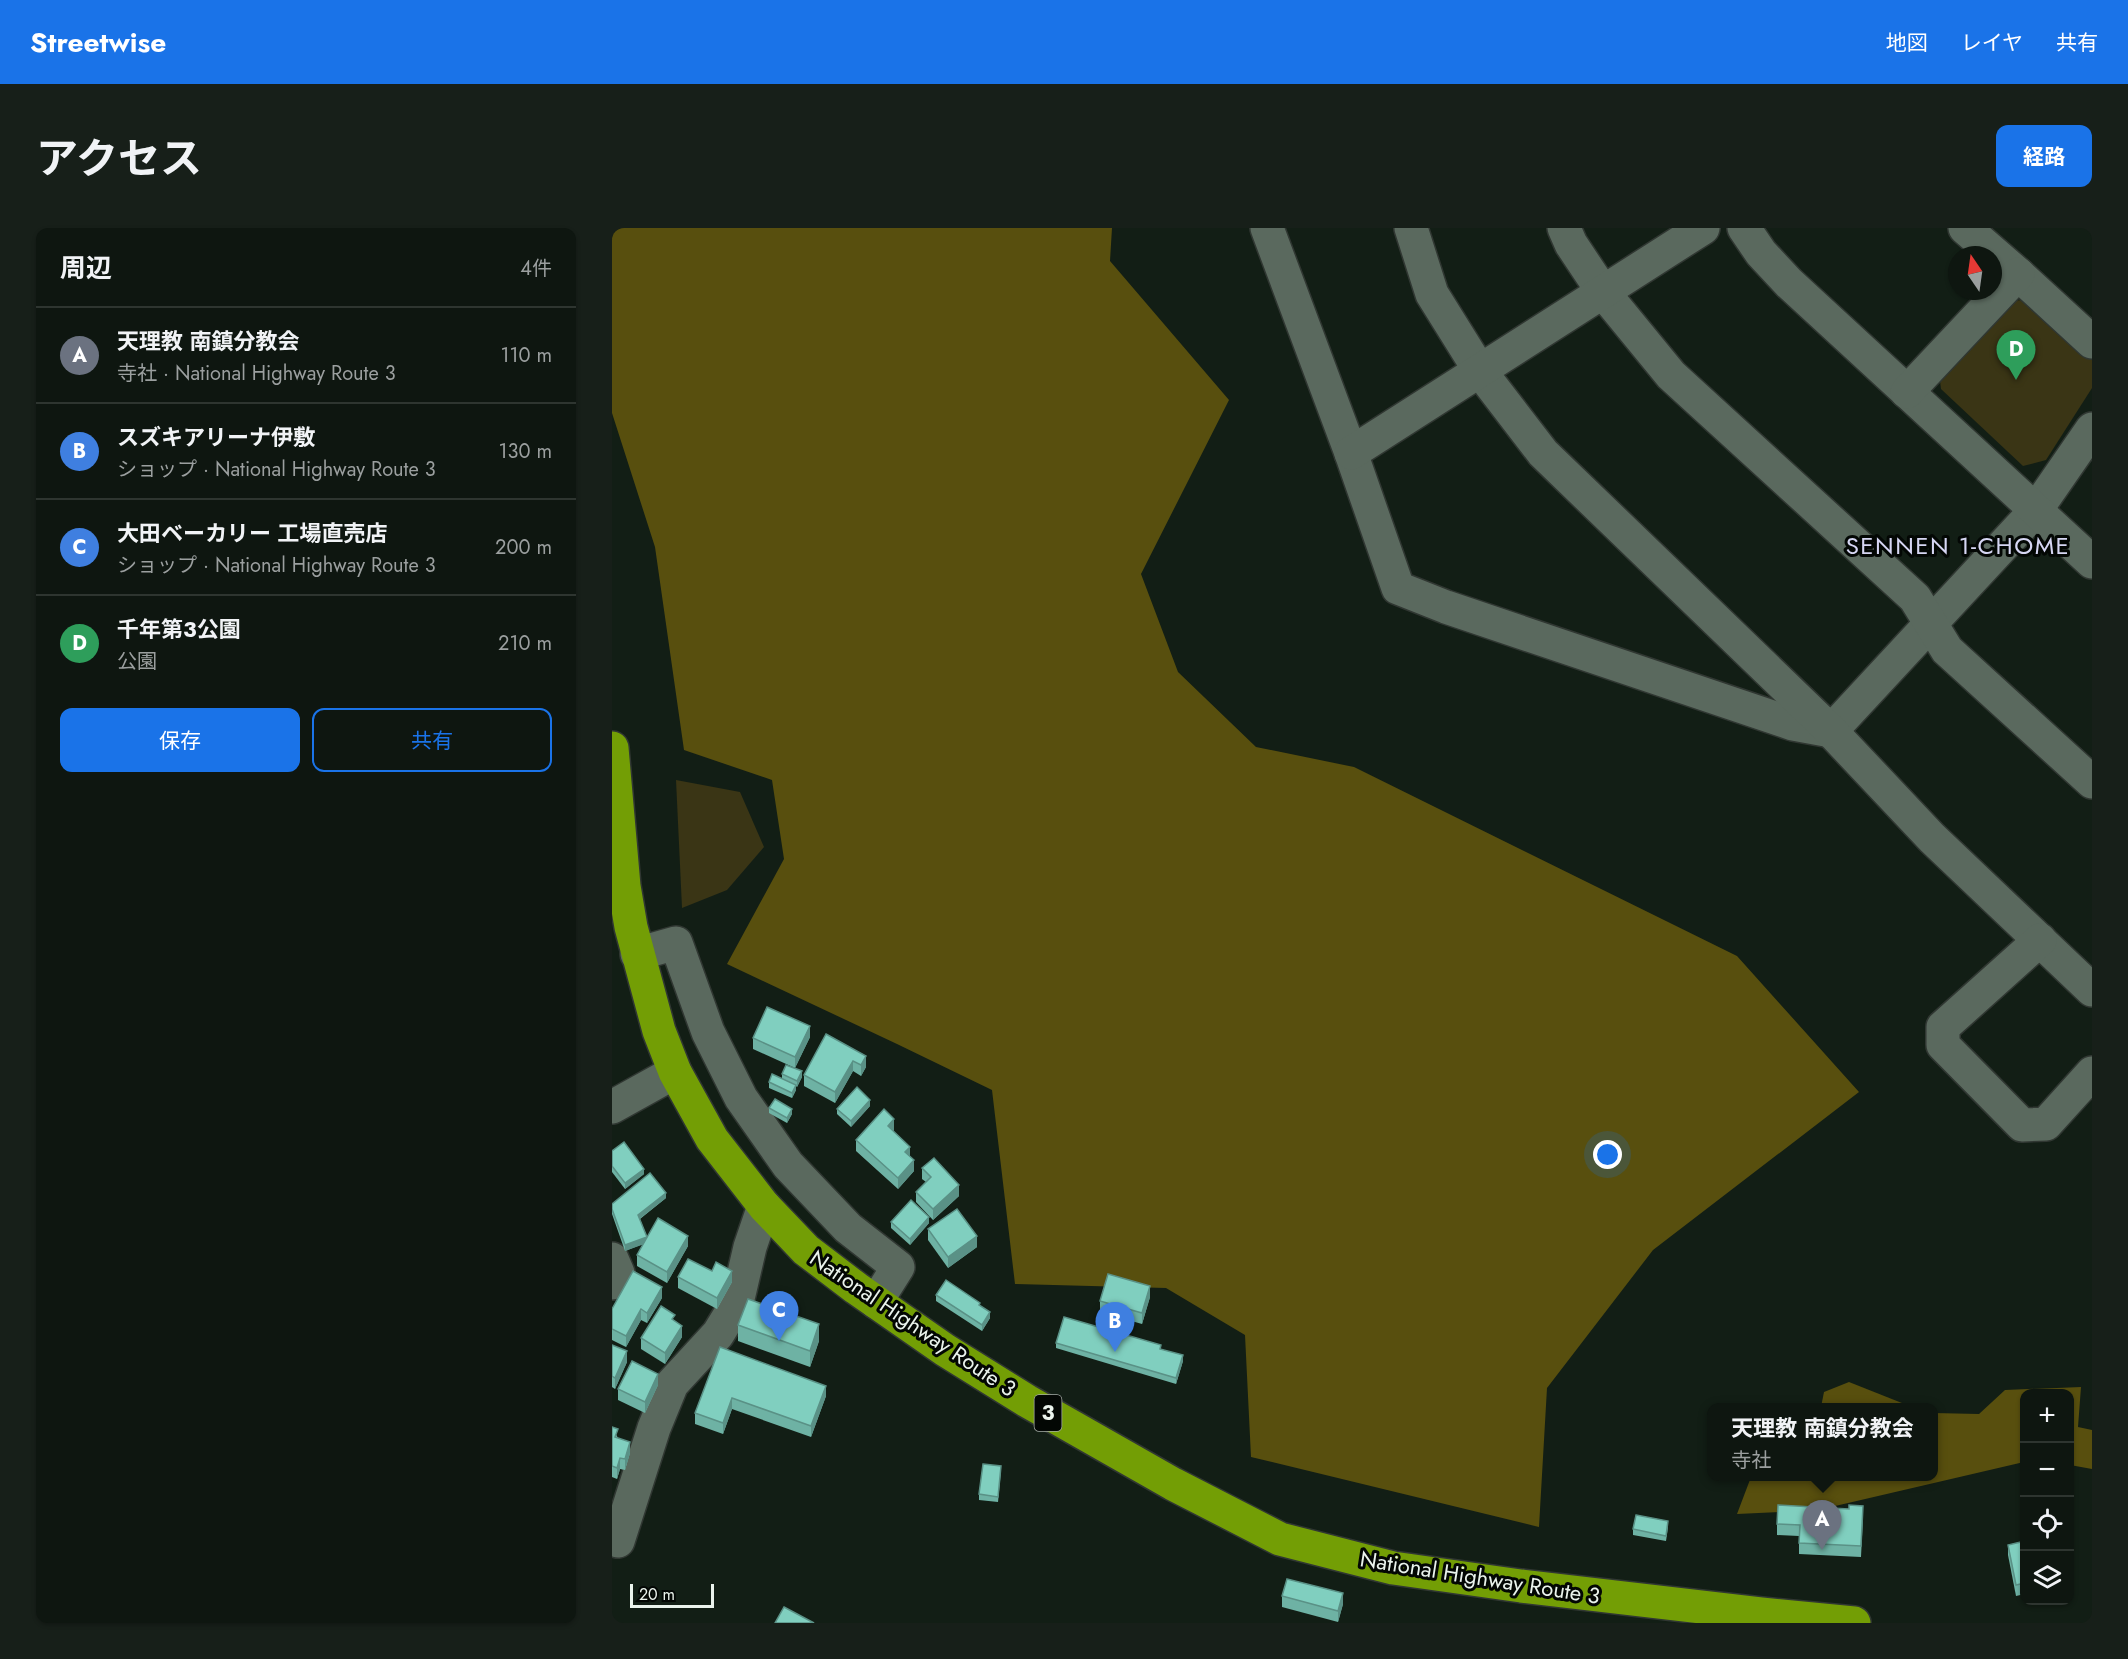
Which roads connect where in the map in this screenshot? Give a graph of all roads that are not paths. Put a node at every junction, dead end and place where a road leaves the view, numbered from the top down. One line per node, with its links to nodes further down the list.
1 (1267, 228): 13 (street)
2 (1411, 228): 10 (street)
3 (1564, 228): 8 (street)
4 (1703, 228): 8 (street)
5 (1744, 228): 11 (street)
6 (1965, 228): 7 (street)
7 (2018, 274): 9 (street); 11 (street)
8 (1603, 292): 10 (street); 16 (street)
9 (2092, 342)
10 (1480, 371): 13 (street); 17 (street)
11 (1907, 392): 14 (street)
12 (2092, 429): 14 (street)
13 (1352, 453): 17 (street)
14 (2036, 510): 15 (street); 16 (street)
15 (2092, 562)
16 (1930, 623): 17 (street); 19 (street)
17 (1831, 731): 20 (street)
18 (612, 748): 21 (highway, National Highway Route 3 / 3)
19 (2092, 782)
20 (2040, 940): 22 (street); 24 (street)
21 (638, 954): 23 (highway, National Highway Route 3 / 3); 29 (street)
22 (2092, 990)
23 (675, 1072): 25 (street); 26 (highway, National Highway Route 3 / 3)
24 (2092, 1073)
25 (612, 1107)
26 (764, 1206): 29 (highway, National Highway Route 3 / 3); 30 (street)
27 (612, 1259): 28 (street)
28 (612, 1283)
29 (876, 1302): 31 (highway, National Highway Route 3 / 3)
30 (618, 1540)
31 (1671, 1613): 32 (highway, National Highway Route 3 / 3)
32 (1854, 1623)

